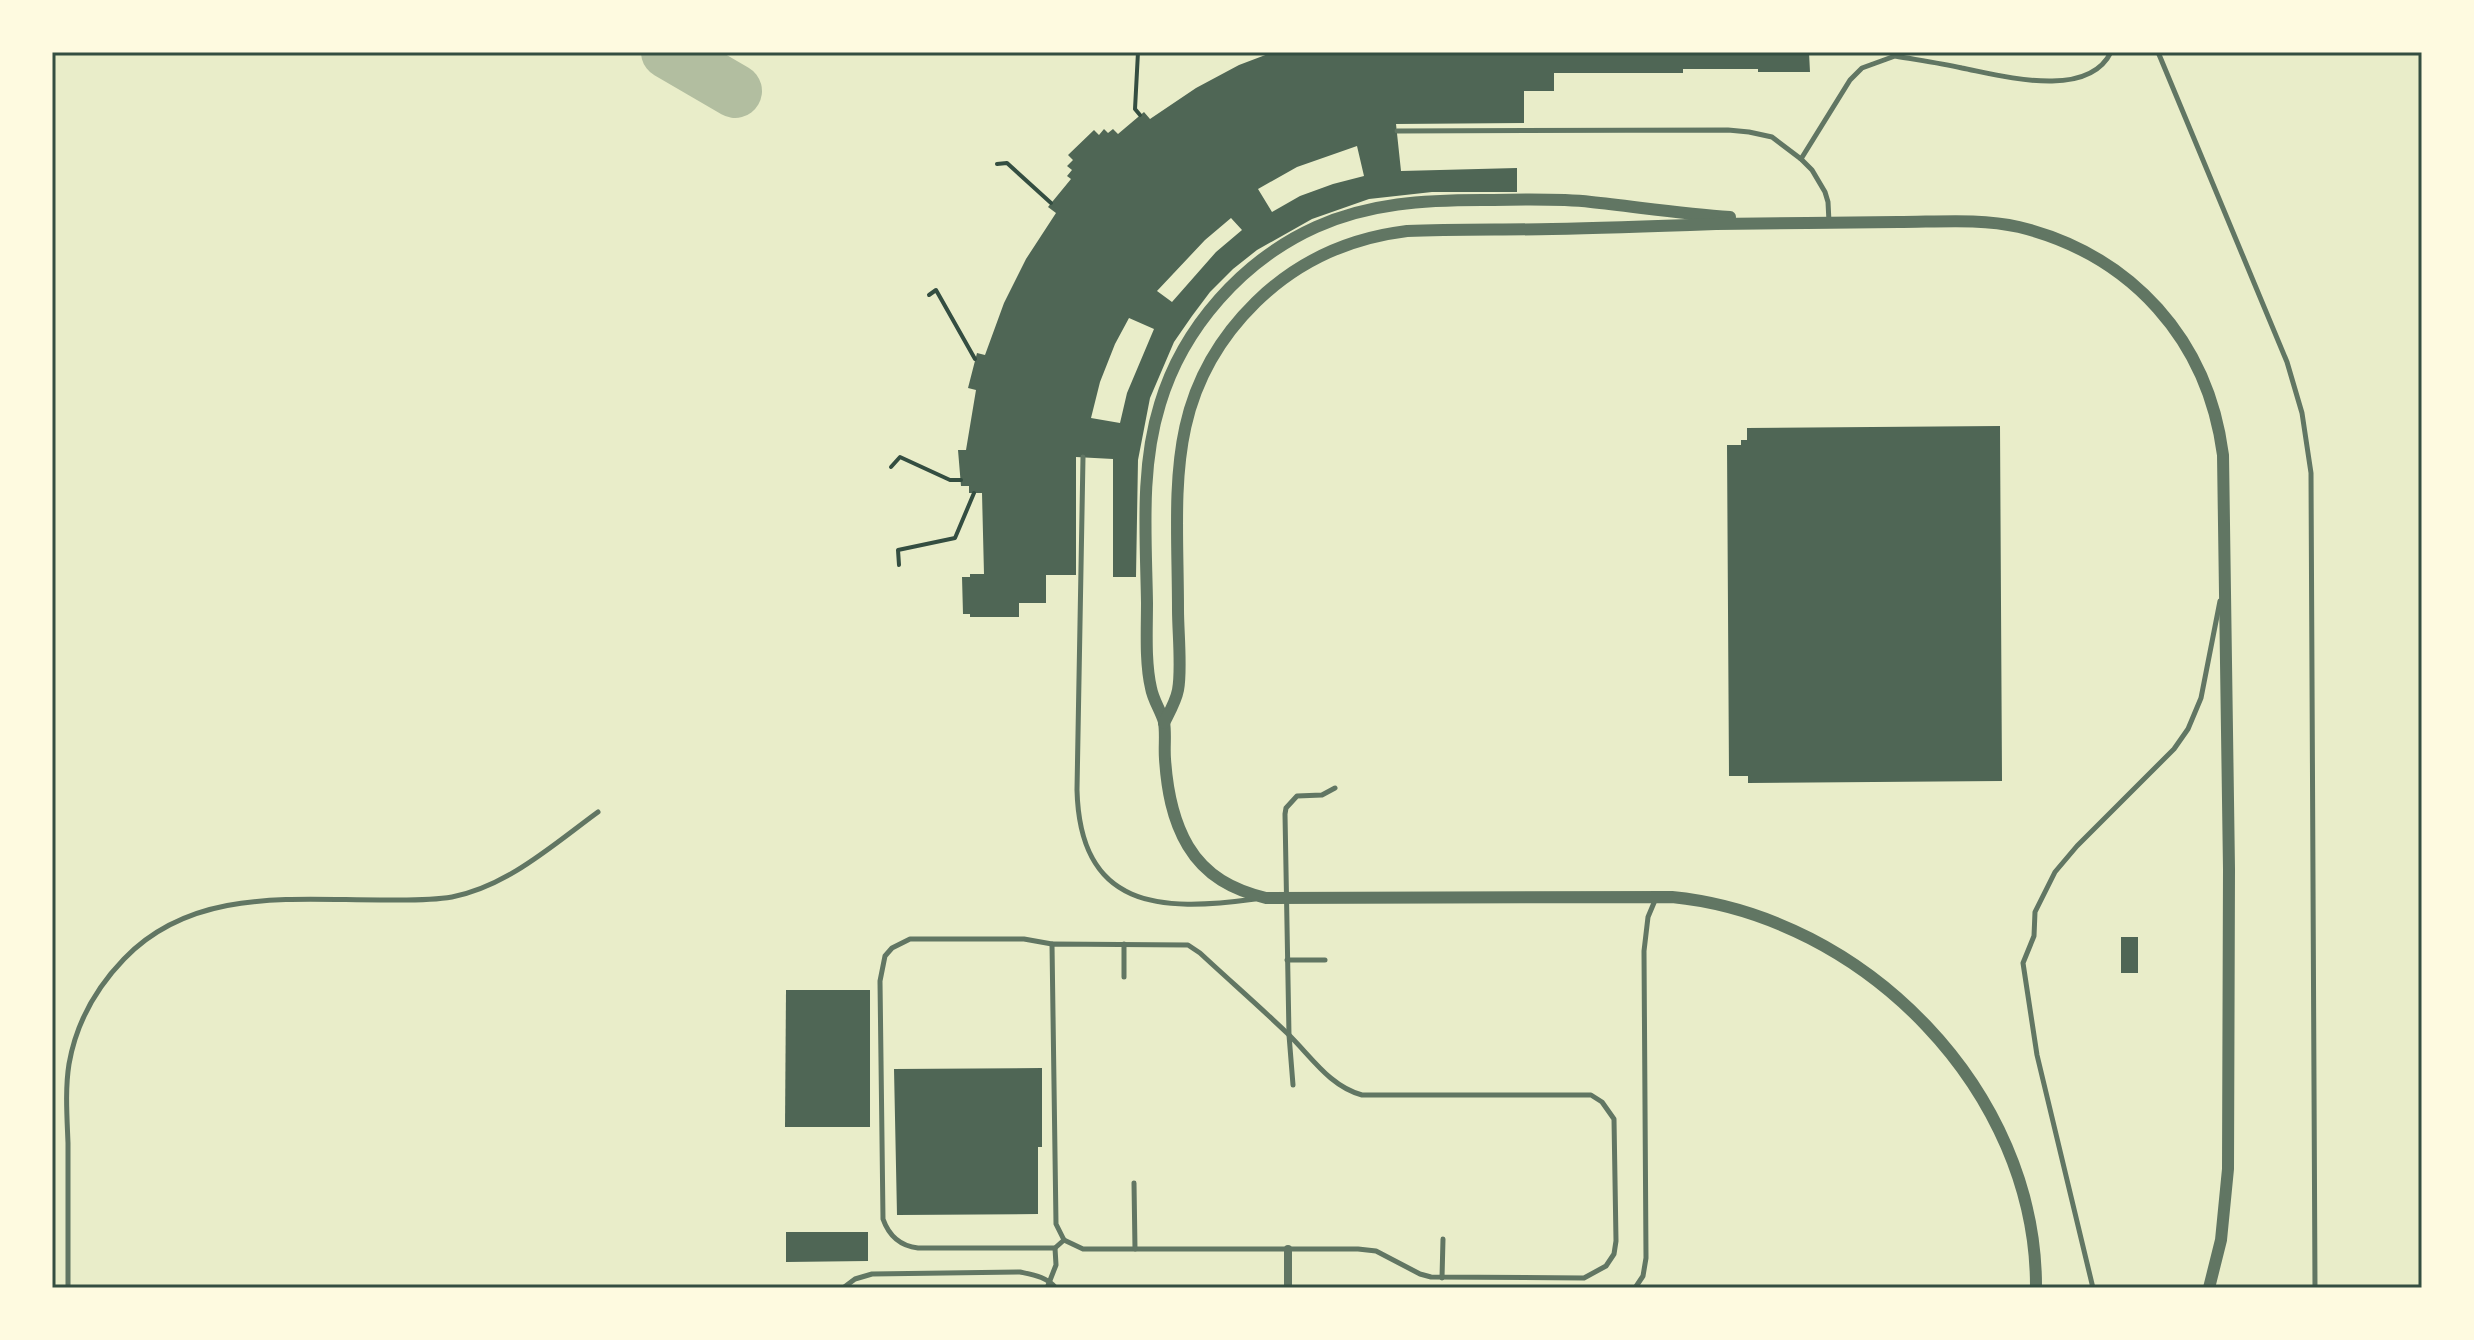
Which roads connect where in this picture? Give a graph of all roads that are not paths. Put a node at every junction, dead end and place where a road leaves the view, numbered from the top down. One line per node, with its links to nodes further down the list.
1 (2111, 52): 4 (lane)
2 (2158, 52): 38 (lane)
3 (1397, 131): 4 (lane)
4 (1801, 159): 6 (lane)
5 (1801, 223): 6 (street); 9 (street); 9 (street)
6 (1829, 223): 8 (street)
7 (1083, 457): 13 (lane)
8 (2225, 576): 36 (lane); 37 (street)
9 (1164, 723): 13 (street)
10 (1335, 788): 14 (lane)
11 (598, 812): 30 (lane)
12 (1656, 897): 14 (street); 34 (lane); 35 (street)
13 (1266, 898): 14 (street)
14 (1285, 899): 17 (lane)
15 (1052, 944): 16 (lane); 24 (lane); 25 (lane)
16 (1124, 944): 19 (lane); 20 (lane)
17 (1287, 960): 18 (lane); 20 (lane)
18 (1325, 960)
19 (1124, 977)
20 (1289, 1035): 21 (lane); 28 (lane)
21 (1293, 1085)
22 (1134, 1183): 26 (lane)
23 (1443, 1239): 28 (lane)
24 (1064, 1240): 25 (lane); 26 (lane)
25 (1055, 1248): 29 (lane)
26 (1135, 1249): 27 (lane)
27 (1288, 1249): 28 (lane); 33 (street)
28 (1442, 1278)
29 (1049, 1285): 31 (lane); 32 (lane)
30 (68, 1288)
31 (843, 1288)
32 (1056, 1288)
33 (1288, 1288)
34 (1635, 1288)
35 (2036, 1288)
36 (2093, 1288)
37 (2209, 1288)
38 (2315, 1288)

